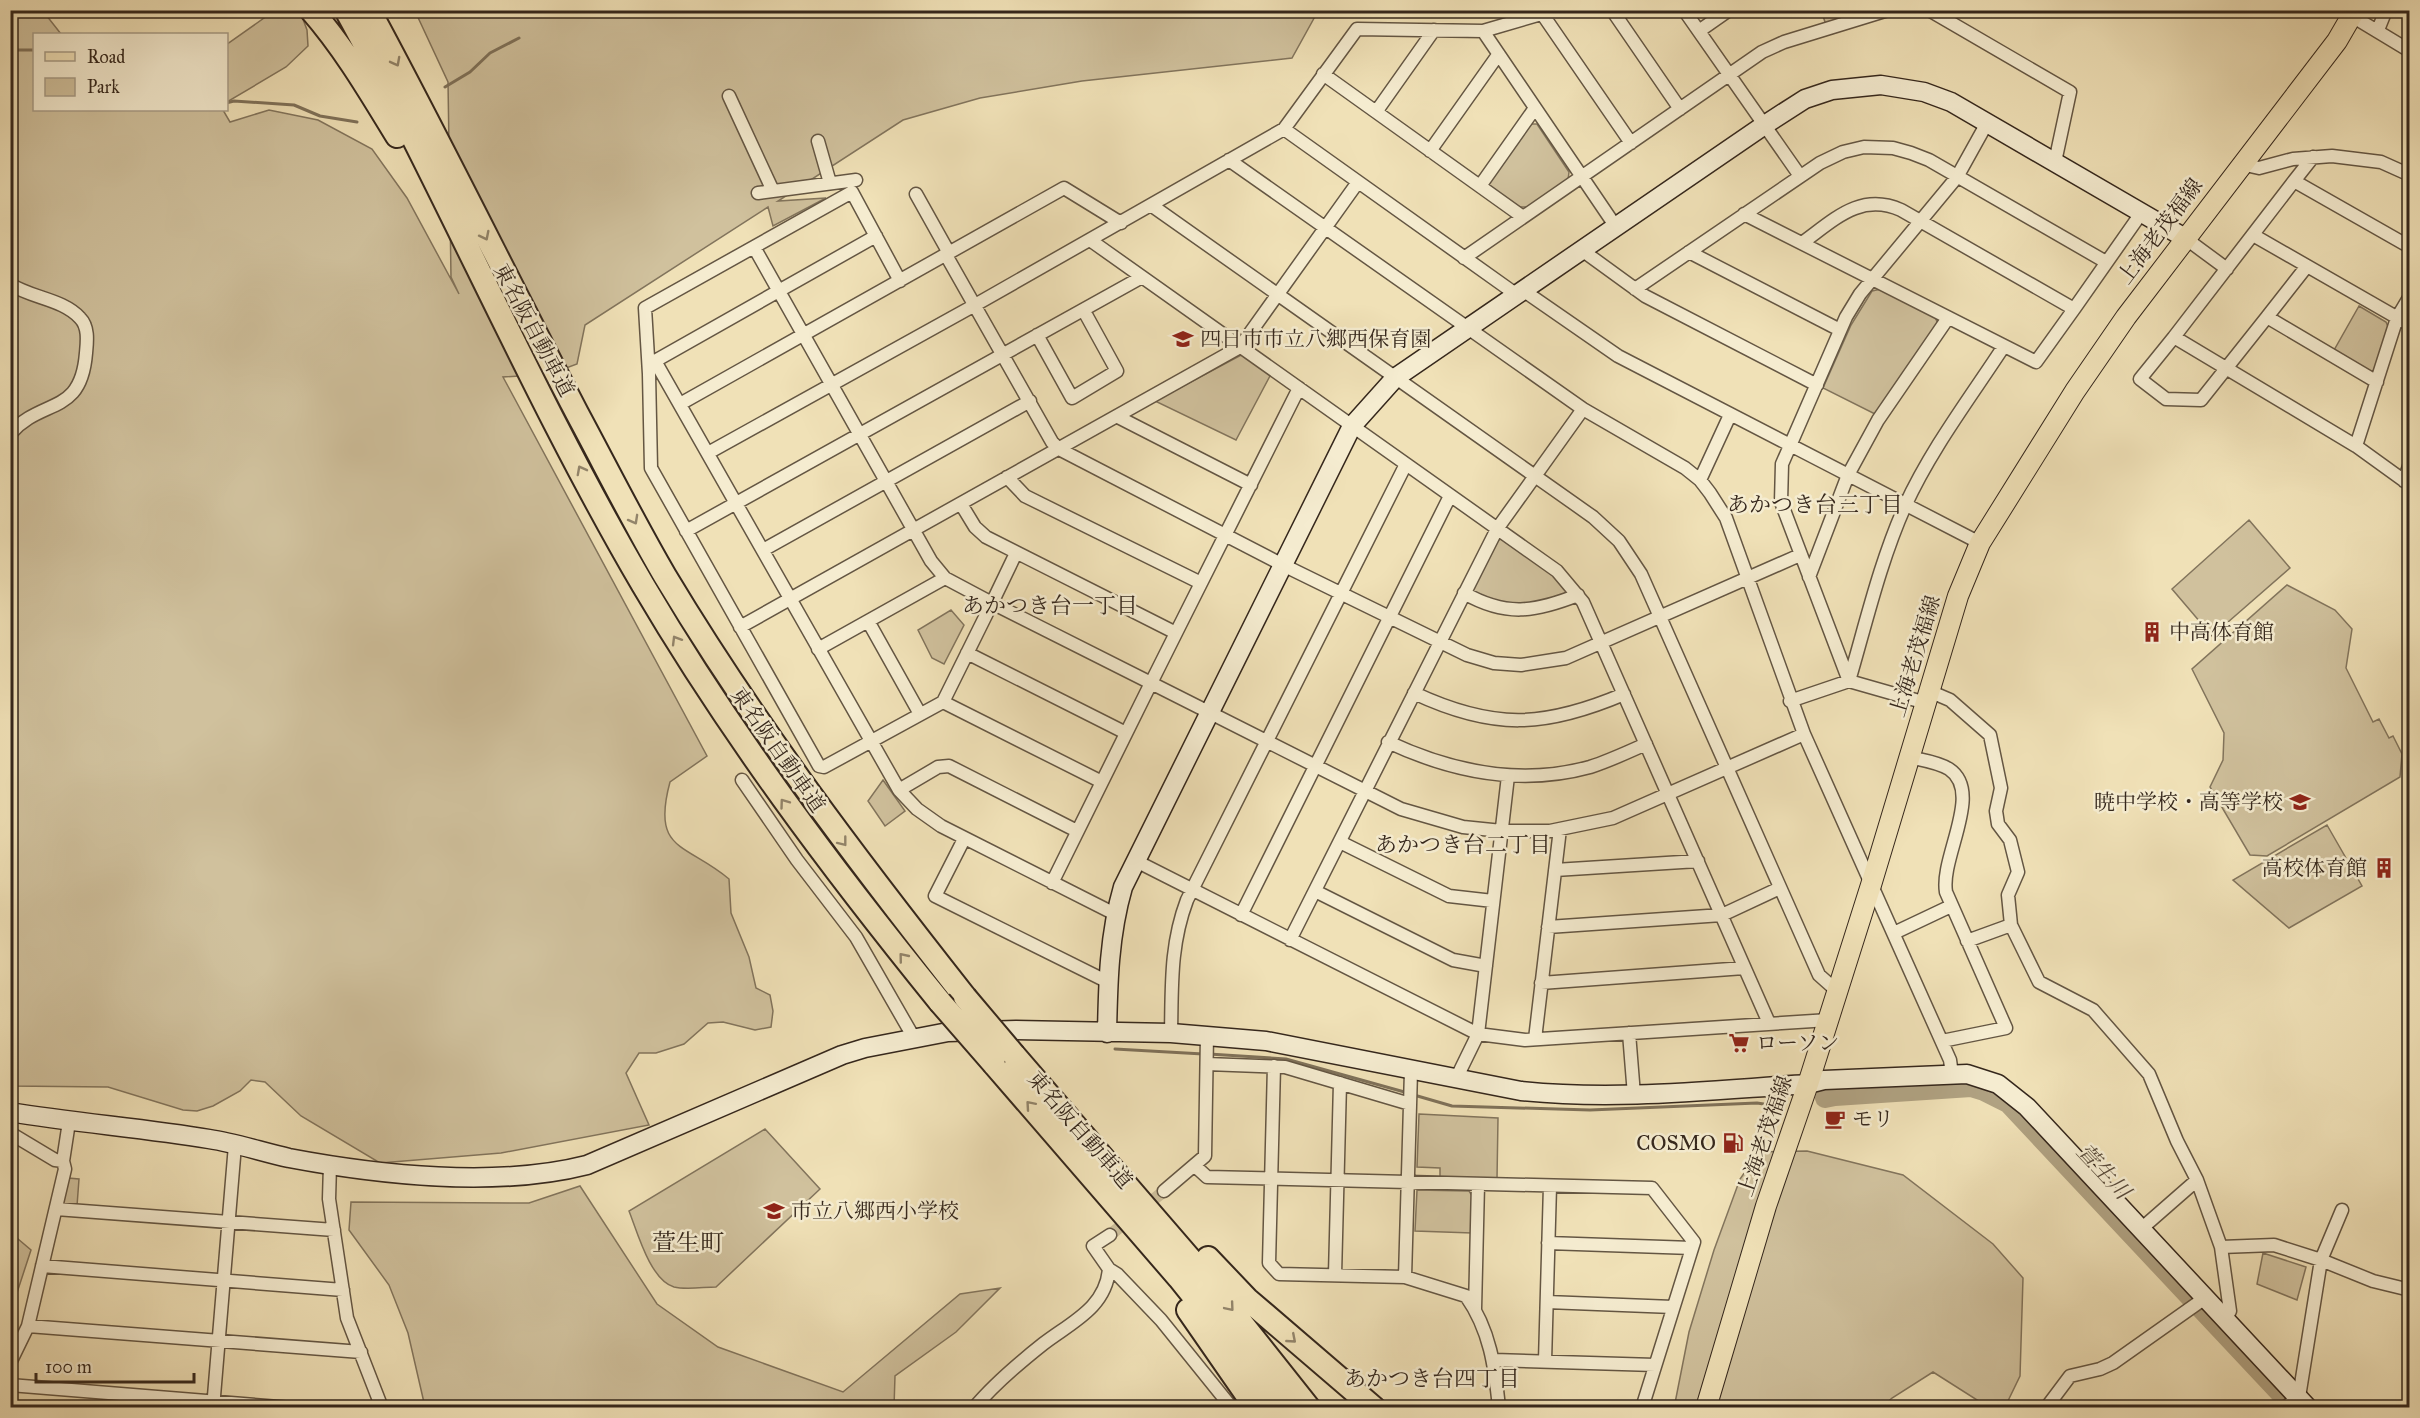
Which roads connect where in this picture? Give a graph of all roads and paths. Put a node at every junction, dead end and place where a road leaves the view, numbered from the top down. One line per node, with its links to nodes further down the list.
1 (311, 10): 70 (highway)
2 (346, 10): 70 (highway, 東名阪自動車道)
3 (369, 10): 216 (highway, 東名阪自動車道, one-way to 216, bridge)
4 (1555, 10): 12 (street)
5 (1612, 10): 23 (street)
6 (1684, 10): 16 (street)
7 (1729, 10): 16 (street)
8 (1888, 10): 20 (street)
9 (1929, 10): 33 (street)
10 (2386, 10): 14 (street)
11 (2353, 13): 14 (street); 34 (main road, 上海老茂福線)
12 (1543, 15): 15 (street); 29 (street)
13 (1434, 30): 15 (street); 19 (street); 24 (street)
14 (2378, 30): 17 (street)
15 (1484, 31): 18 (street)
16 (1699, 31): 20 (street)
17 (2409, 51)
18 (1498, 55): 22 (street); 30 (street)
19 (1323, 74): 24 (street); 27 (street)
20 (1728, 75): 23 (street); 26 (street)
21 (729, 96): 44 (street)
22 (1535, 108): 36 (street); 43 (street)
23 (1680, 109): 29 (street)
24 (1376, 112): 30 (street)
25 (1987, 123): 26 (street); 33 (street); 38 (street)
26 (1763, 126): 37 (street); 54 (street)
27 (1284, 129): 32 (street); 41 (street)
28 (818, 141): 42 (street)
29 (1631, 143): 36 (street)
30 (1430, 151): 43 (street)
31 (2313, 157): 34 (street); 35 (street); 40 (street)
32 (1229, 160): 48 (street); 55 (street)
33 (2055, 162): 49 (street)
34 (2241, 164): 58 (main road, 上海老茂福線)
35 (2409, 175)
36 (1582, 176): 51 (street); 54 (street)
37 (1800, 176): 38 (street); 50 (street)
38 (1957, 177): 52 (street); 67 (street)
39 (856, 180): 42 (street)
40 (2294, 181): 56 (street); 62 (street)
41 (1358, 182): 55 (street); 66 (street)
42 (831, 183): 44 (street); 47 (street)
43 (1480, 186): 51 (street)
44 (773, 191): 45 (street)
45 (758, 193)
46 (916, 194): 65 (street)
47 (834, 202): 57 (street); 61 (street)
48 (1150, 205): 53 (street); 78 (street)
49 (2142, 212): 58 (street); 67 (street)
50 (1744, 214): 60 (street); 64 (street)
51 (1523, 217): 66 (street)
52 (1920, 221): 60 (street); 72 (street); 81 (street)
53 (1121, 223): 59 (street); 65 (street)
54 (1616, 227): 63 (street)
55 (1325, 228): 78 (street); 87 (street)
56 (2253, 235): 68 (street); 69 (street)
57 (876, 236): 73 (street); 76 (street)
58 (2185, 238): 69 (street); 131 (main road, 上海老茂福線)
59 (1090, 240): 71 (street); 80 (street)
60 (1802, 243): 72 (street)
61 (754, 247): 76 (street); 95 (street)
62 (2409, 247)
63 (1583, 251): 75 (street); 77 (street)
64 (1689, 252): 75 (street); 88 (street)
65 (948, 254): 73 (street); 80 (street)
66 (1464, 258): 77 (street)
67 (2106, 262): 81 (street)
68 (2307, 266): 83 (street); 85 (street)
69 (2226, 269): 91 (street)
70 (481, 275): 216 (highway, 東名阪自動車道, one-way to 70, bridge)
71 (1142, 277): 82 (street); 93 (street)
72 (1872, 279): 84 (street); 88 (street)
73 (900, 281): 89 (street)
74 (10, 284): 108 (street)
75 (1635, 289): 100 (street)
76 (778, 291): 89 (street); 95 (street)
77 (1521, 293): 87 (street); 105 (street)
78 (1277, 295): 93 (street); 97 (street)
79 (2409, 296): 85 (street)
80 (975, 305): 94 (street); 99 (street)
81 (2074, 309): 92 (street)
82 (1084, 311): 90 (street); 90 (street)
83 (2266, 317): 96 (street); 98 (street)
84 (1948, 318): 92 (street); 116 (street)
85 (2397, 318): 86 (street); 98 (street)
86 (2409, 325)
87 (1468, 328): 97 (street); 104 (street)
88 (1839, 330): 100 (street)
89 (803, 335): 99 (street); 103 (street)
90 (1037, 335): 94 (street)
91 (2174, 338): 96 (street); 96 (street)
92 (2004, 346): 126 (street)
93 (1240, 347): 101 (street); 106 (street)
94 (1004, 354): 102 (street); 109 (street)
95 (651, 361): 103 (street); 129 (street)
96 (2227, 369): 111 (street)
97 (1395, 378): 107 (street); 117 (street)
98 (2377, 382): 111 (street)
99 (831, 385): 109 (street); 113 (street)
100 (1817, 385): 110 (street)
101 (1299, 388): 107 (street); 122 (street)
102 (1030, 401): 112 (street); 120 (street)
103 (680, 404): 113 (street)
104 (1583, 409): 117 (street); 119 (street)
105 (1730, 415): 110 (street); 119 (street)
106 (1118, 417): 112 (street); 122 (street)
107 (1352, 426): 115 (street); 135 (street)
108 (10, 434)
109 (859, 434): 120 (street); 124 (street)
110 (1789, 446): 116 (street); 134 (street)
111 (2356, 446): 121 (street)
112 (1059, 449): 118 (street); 130 (street)
113 (708, 453): 124 (street)
114 (2409, 463): 121 (street)
115 (1406, 464): 123 (street); 140 (street)
116 (1848, 475): 126 (street); 136 (street)
117 (1534, 476): 127 (street); 145 (street)
118 (1007, 477): 125 (street); 139 (street)
119 (1700, 480): 138 (street)
120 (886, 482): 128 (street); 132 (street)
121 (2407, 483)
122 (1251, 485): 130 (street)
123 (1450, 496): 127 (street); 146 (street)
124 (736, 503): 129 (street); 132 (street)
125 (961, 504): 128 (street); 133 (street)
126 (1906, 505): 131 (street); 154 (street)
127 (1497, 529): 141 (street); 142 (street)
128 (914, 530): 137 (street); 143 (street)
129 (686, 531): 148 (street)
130 (1226, 534): 135 (street); 139 (street)
131 (1980, 543): 158 (main road, 上海老茂福線)
132 (763, 550): 143 (street)
133 (1016, 553): 144 (street); 149 (street)
134 (1800, 555): 136 (street); 138 (street)
135 (1283, 565): 140 (street); 161 (street)
136 (1809, 577): 154 (street)
137 (945, 578): 144 (street); 147 (street)
138 (1747, 578): 145 (street); 159 (street)
139 (1201, 583): 149 (street)
140 (1340, 593): 146 (street); 165 (street)
141 (1464, 594): 142 (street); 150 (street)
142 (1578, 595): 151 (street)
143 (790, 599): 148 (street); 152 (street)
144 (992, 603): 153 (street); 155 (street)
145 (1660, 617): 151 (street); 171 (street)
146 (1390, 618): 150 (street); 170 (street)
147 (868, 621): 152 (street); 162 (street)
148 (741, 627): 166 (street)
149 (1176, 633): 155 (street)
150 (1438, 643): 151 (street); 156 (street)
151 (1601, 643): 157 (street)
152 (818, 649): 166 (street)
153 (967, 653): 160 (street); 163 (street)
154 (1848, 681): 158 (street); 159 (street)
155 (1151, 683): 161 (street); 163 (street)
156 (1414, 693): 157 (street); 167 (street)
157 (1624, 694): 168 (street)
158 (1927, 697): 169 (main road, 上海老茂福線); 196 (street)
159 (1790, 701): 164 (street)
160 (943, 702): 162 (street); 174 (street)
161 (1208, 712): 165 (street); 183 (street)
162 (920, 714): 166 (street)
163 (1126, 733): 174 (street)
164 (1804, 734): 171 (street); 187 (street)
165 (1266, 741): 170 (street); 189 (street)
166 (871, 742): 175 (street)
167 (1388, 742): 172 (street); 176 (street)
168 (1646, 744): 172 (street); 177 (street)
169 (1909, 757): 187 (main road, 上海老茂福線); 192 (street)
170 (1315, 766): 176 (street); 194 (street)
171 (1727, 769): 177 (street); 188 (street)
172 (1508, 776): 180 (street)
173 (742, 780): 212 (street)
174 (1102, 782): 179 (street)
175 (899, 790): 179 (street); 181 (street)
176 (1364, 791): 180 (street); 182 (street)
177 (1669, 795): 178 (street); 184 (street)
178 (1560, 829): 180 (street); 185 (street)
179 (1077, 831): 186 (street)
180 (1502, 831): 191 (street)
181 (964, 838): 186 (street); 203 (street)
182 (1340, 842): 190 (street); 191 (street)
183 (1134, 860): 189 (street); 193 (street)
184 (1698, 861): 185 (street); 195 (street)
185 (1555, 870): 197 (street)
186 (1052, 883): 193 (street)
187 (1871, 885): 198 (street); 205 (main road, 上海老茂福線)
188 (1780, 888): 195 (street); 205 (street)
189 (1191, 890): 194 (street); 209 (street)
190 (1315, 891): 199 (street); 201 (street)
191 (1493, 901): 201 (street)
192 (1951, 906): 198 (street); 200 (street)
193 (1115, 914): 203 (street)
194 (1241, 915): 199 (street)
195 (1722, 915): 197 (street); 202 (street)
196 (2011, 925): 200 (street); 233 (street)
197 (1548, 927): 204 (street)
198 (1894, 933): 214 (street)
199 (1290, 940): 211 (street)
200 (1967, 941): 214 (street)
201 (1486, 966): 211 (street)
202 (1744, 968): 204 (street); 207 (street)
203 (1108, 982): 208 (street)
204 (1541, 983): 213 (street)
205 (1837, 991): 206 (main road, 上海老茂福線)
206 (1829, 1020): 207 (street); 221 (main road, 上海老茂福線)
207 (1769, 1023): 210 (street)
208 (1107, 1033): 209 (street); 212 (street)
209 (1171, 1033): 215 (street)
210 (1629, 1033): 213 (street); 223 (street)
211 (1478, 1034): 213 (street); 219 (street)
212 (914, 1038): 230 (street)
213 (1535, 1040)
214 (1942, 1041): 218 (street)
215 (1207, 1052): 217 (street); 222 (street); 231 (street)
216 (1004, 1059): 226 (highway, 東名阪自動車道)
217 (1274, 1066): 220 (street); 232 (street)
218 (1952, 1074): 221 (street); 242 (street)
219 (1456, 1079): 222 (street); 223 (street)
220 (1340, 1083): 222 (street); 234 (street)
221 (1808, 1084): 223 (street); 281 (main road, 上海老茂福線)
222 (1410, 1091): 235 (street)
223 (1634, 1095)
224 (10, 1112): 225 (street)
225 (69, 1122): 228 (street); 229 (street)
226 (1063, 1126): 275 (highway); 276 (highway, 東名阪自動車道); 277 (highway, 東名阪自動車道, one-way to 277); 278 (highway, one-way to 278)
227 (10, 1133): 229 (street)
228 (235, 1145): 230 (street); 241 (street)
229 (63, 1161): 239 (street)
230 (330, 1165): 243 (street)
231 (1195, 1166): 232 (street); 238 (street)
232 (1271, 1179): 234 (street); 251 (street)
233 (2197, 1180): 242 (street); 246 (street)
234 (1338, 1181): 235 (street); 251 (street)
235 (1408, 1182): 236 (street); 252 (street)
236 (1479, 1184): 237 (street); 259 (street)
237 (1550, 1186): 245 (street); 247 (street)
238 (1164, 1191)
239 (56, 1209): 241 (street); 249 (street)
240 (2342, 1210): 248 (street)
241 (227, 1221): 243 (street); 253 (street)
242 (2141, 1229): 257 (street)
243 (334, 1230): 254 (street)
244 (1110, 1235): 250 (street)
245 (1548, 1243): 247 (street); 256 (street)
246 (2221, 1247): 248 (street); 260 (street)
247 (1692, 1248): 258 (street)
248 (2321, 1260): 255 (street); 269 (street)
249 (42, 1266): 253 (street); 261 (street)
250 (1109, 1269): 273 (street); 274 (street)
251 (1335, 1275): 252 (street)
252 (1405, 1277): 259 (street)
253 (222, 1281): 254 (street); 262 (street)
254 (343, 1290): 263 (street)
255 (2409, 1290)
256 (1546, 1302): 258 (street); 265 (street)
257 (2199, 1303): 260 (street); 282 (street)
258 (1673, 1307): 267 (street)
259 (1475, 1309): 264 (street)
260 (2225, 1319): 269 (street)
261 (28, 1326): 262 (street); 266 (street)
262 (219, 1341): 263 (street); 270 (street)
263 (361, 1352): 272 (street)
264 (1494, 1360): 265 (street); 279 (street)
265 (1545, 1361): 267 (street)
266 (10, 1363)
267 (1655, 1365): 280 (street)
268 (10, 1385): 270 (street)
269 (2296, 1403)
270 (213, 1405): 271 (street)
271 (291, 1407)
272 (382, 1407)
273 (974, 1407)
274 (1232, 1407)
275 (1256, 1407)
276 (1283, 1407)
277 (1309, 1407)
278 (1374, 1407)
279 (1499, 1407)
280 (1642, 1407)
281 (1706, 1407)
282 (2046, 1407)

